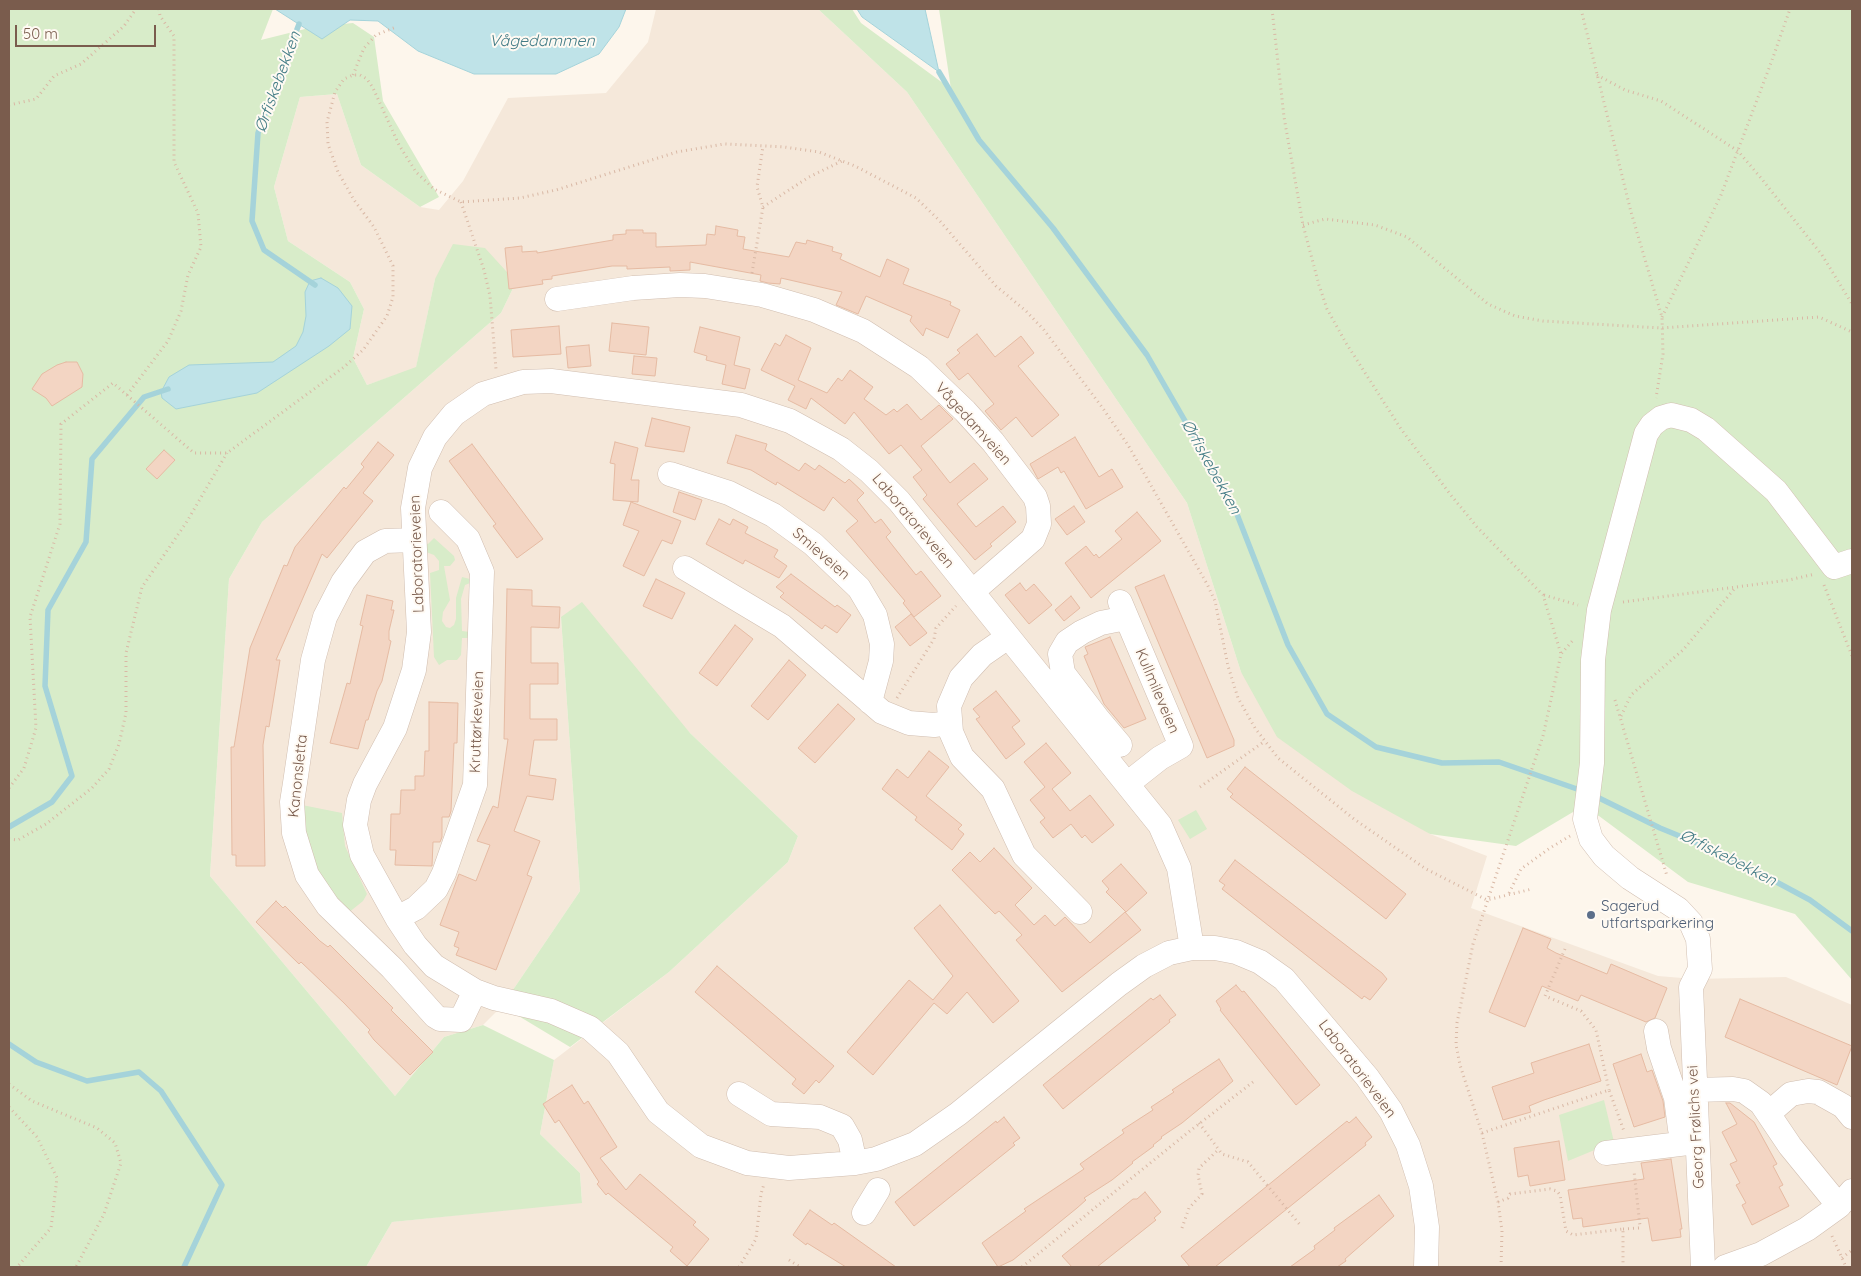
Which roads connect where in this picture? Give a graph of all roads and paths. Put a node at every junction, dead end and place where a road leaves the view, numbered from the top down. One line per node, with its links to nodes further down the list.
1 (136, 9): 9 (path)
2 (159, 9): 23 (path)
3 (1272, 9): 15 (path)
4 (1581, 9): 8 (path)
5 (1790, 9): 11 (path)
6 (396, 27): 7 (path)
7 (353, 75): 13 (path); 25 (path)
8 (1596, 75): 11 (path); 19 (path)
9 (9, 105)
10 (763, 146): 12 (path); 13 (path); 14 (path)
11 (1738, 151): 18 (path); 19 (path)
12 (842, 161): 14 (path); 44 (path)
13 (461, 202): 22 (path)
14 (763, 208): 16 (path)
15 (1303, 225): 20 (path); 34 (path)
16 (749, 293): 17 (street, Vågedamveien); 33 (street, Vågedamveien)
17 (557, 300)
18 (1852, 304)
19 (1662, 317): 20 (path)
20 (1661, 328): 21 (path); 24 (path)
21 (1852, 332)
22 (500, 387): 28 (street, Laboratorieveien); 33 (street, Laboratorieveien)
23 (127, 395): 25 (path); 47 (path)
24 (1652, 425): 30 (street); 35 (street)
25 (227, 453): 50 (path)
26 (670, 474): 40 (street, Smieveien)
27 (441, 512): 56 (street, Kruttørkeveien)
28 (414, 540): 56 (street, Laboratorieveien); 59 (street, Kanonsletta)
29 (685, 568): 40 (street)
30 (1836, 570): 38 (path)
31 (1789, 580): 32 (path)
32 (1735, 588): 35 (path); 41 (path)
33 (972, 592): 36 (street, Laboratorieveien); 42 (path)
34 (1543, 595): 35 (path); 37 (path)
35 (1599, 610): 37 (path); 49 (street)
36 (1008, 637): 43 (street); 46 (street, Laboratorieveien)
37 (1562, 654): 53 (path)
38 (1852, 656)
39 (1612, 692): 41 (path)
40 (870, 702): 42 (street)
41 (1621, 716): 54 (path)
42 (890, 717): 43 (street)
43 (949, 723): 55 (street)
44 (1265, 741): 48 (path); 53 (path)
45 (1120, 745): 46 (street, Kullmileveien)
46 (1127, 784): 57 (street, Laboratorieveien)
47 (9, 788)
48 (1200, 788)
49 (1587, 829): 52 (path); 54 (street)
50 (9, 839)
51 (1532, 889): 52 (path)
52 (1508, 894): 53 (path)
53 (1487, 900): 76 (path)
54 (1678, 908): 64 (street, Georg Frølichs vei)
55 (1080, 912)
56 (397, 918): 59 (street, Laboratorieveien)
57 (1192, 948): 73 (street, Laboratorieveien); 89 (street, Laboratorieveien)
58 (1565, 949): 63 (path)
59 (474, 991): 74 (street, Laboratorieveien)
60 (1656, 1031): 70 (street)
61 (1253, 1082): 69 (path)
62 (9, 1084): 85 (path)
63 (1609, 1090)
64 (1694, 1090): 67 (street); 70 (street, Georg Frølichs vei)
65 (739, 1094): 73 (street)
66 (9, 1107): 84 (path)
67 (1769, 1113): 68 (street); 77 (street)
68 (1852, 1116)
69 (1199, 1124): 71 (path); 88 (path)
70 (1688, 1135): 72 (street); 92 (street, Georg Frølichs vei)
71 (1219, 1150): 79 (path); 80 (path)
72 (1606, 1153)
73 (855, 1163): 74 (street, Laboratorieveien)
74 (768, 1167): 86 (path)
75 (878, 1190): 78 (street)
76 (1498, 1202): 90 (path); 91 (path)
77 (1838, 1205): 82 (path); 93 (street)
78 (864, 1213)
79 (1301, 1226)
80 (1182, 1228)
81 (1852, 1250): 82 (path)
82 (1842, 1258): 94 (path)
83 (788, 1260): 87 (path)
84 (17, 1267)
85 (76, 1267)
86 (739, 1267)
87 (800, 1267)
88 (1022, 1267)
89 (1426, 1267)
90 (1501, 1267)
91 (1623, 1267)
92 (1704, 1267)
93 (1725, 1267)
94 (1846, 1267)

